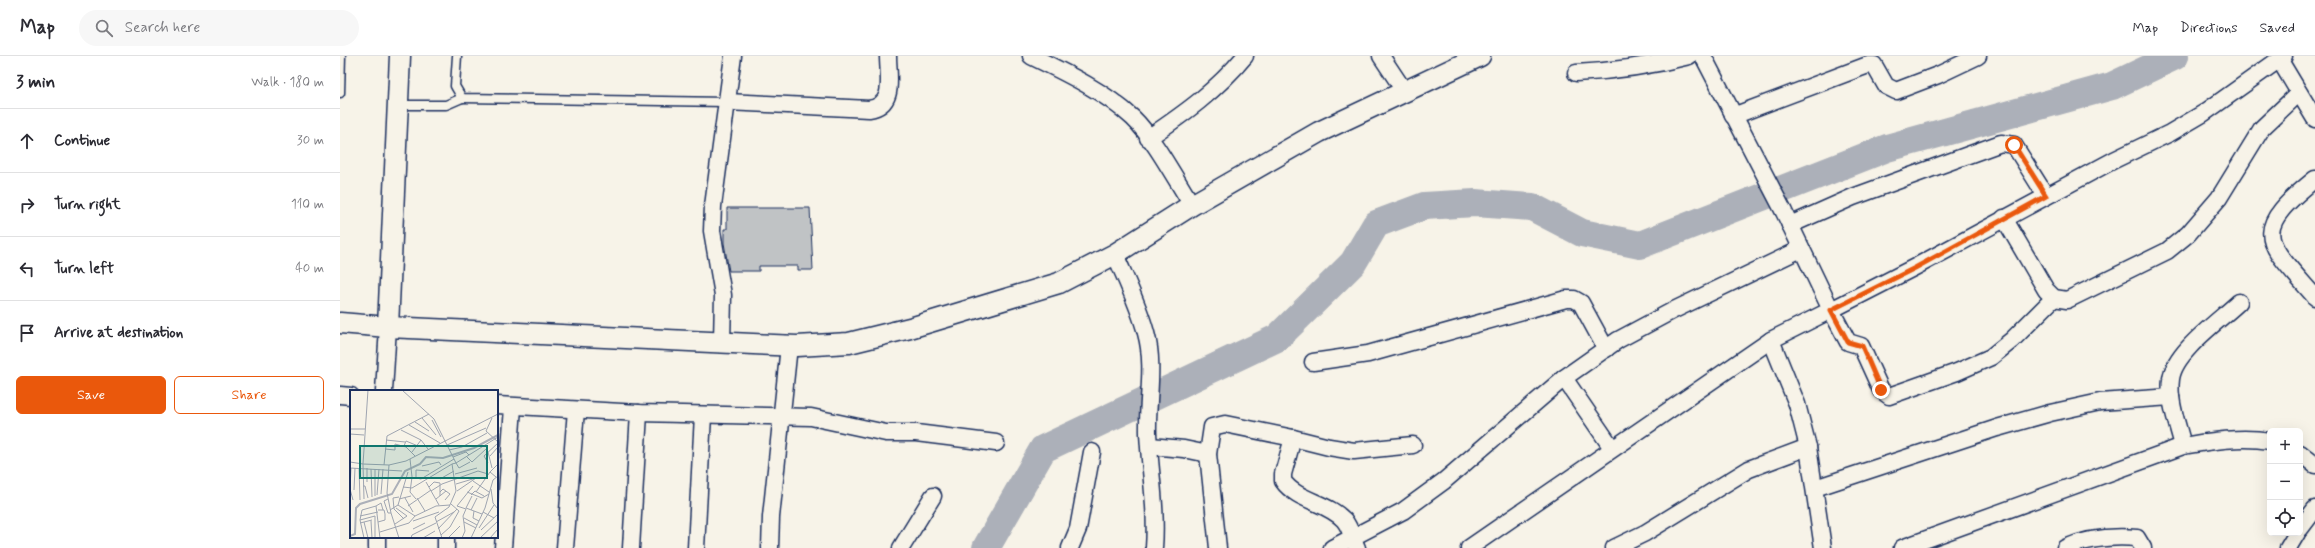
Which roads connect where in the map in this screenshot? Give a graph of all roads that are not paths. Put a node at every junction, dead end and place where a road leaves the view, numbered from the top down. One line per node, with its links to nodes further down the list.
1 (341, 56): 16 (lane)
2 (400, 56): 20 (street)
3 (457, 56): 18 (lane)
4 (733, 56): 19 (street)
5 (888, 56): 19 (street)
6 (1031, 56): 23 (street)
7 (1245, 56): 23 (street)
8 (1381, 56): 15 (street)
9 (1480, 56): 15 (street)
10 (1689, 56): 14 (street)
11 (1703, 56): 21 (street)
12 (1978, 56): 21 (street)
13 (2282, 58): 17 (street); 25 (street)
14 (1576, 73)
15 (1405, 92): 26 (street)
16 (340, 93)
17 (2299, 93): 22 (street); 32 (street)
18 (462, 98): 19 (lane); 20 (lane)
19 (726, 102): 38 (street)
20 (398, 105): 36 (street)
21 (1733, 116): 28 (street)
22 (2315, 119)
23 (1148, 138): 26 (street)
24 (2315, 179): 31 (street)
25 (2046, 196): 27 (street); 28 (street)
26 (1192, 205): 30 (street)
27 (2004, 218): 32 (street); 34 (street)
28 (1787, 219): 29 (street)
29 (1801, 249): 34 (street); 40 (street)
30 (1115, 254): 39 (street); 54 (street)
31 (2315, 297)
32 (2054, 298): 34 (street)
33 (2239, 302): 46 (street)
34 (1831, 310): 37 (street)
35 (340, 323): 36 (street)
36 (388, 327): 38 (street); 43 (street)
37 (1771, 340): 59 (street); 60 (street)
38 (722, 343): 39 (street)
39 (789, 346): 52 (street)
40 (1606, 349): 41 (street); 42 (street)
41 (1314, 362)
42 (1564, 378): 60 (street); 70 (street)
43 (384, 390)
44 (340, 395): 45 (street)
45 (350, 396)
46 (2171, 397): 58 (street); 65 (street)
47 (498, 405): 48 (street)
48 (513, 406): 49 (street); 71 (street)
49 (576, 410): 50 (street); 72 (street)
50 (639, 413): 51 (street); 73 (street)
51 (703, 415): 52 (street); 74 (street)
52 (783, 416): 56 (street); 75 (street)
53 (1293, 438): 57 (street); 62 (street); 70 (street)
54 (1149, 440): 62 (street); 78 (street)
55 (2265, 440): 58 (street)
56 (996, 443)
57 (1413, 445)
58 (2183, 446): 84 (street)
59 (1808, 447): 65 (street); 82 (street)
60 (1612, 448): 81 (street)
61 (1092, 452): 77 (street)
62 (1208, 454): 79 (street)
63 (2303, 455): 64 (street)
64 (2315, 465)
65 (1815, 488): 83 (street)
66 (933, 496): 76 (street)
67 (2315, 509): 68 (street)
68 (2303, 525)
69 (2295, 536): 87 (street)
70 (1354, 542): 80 (street)
71 (503, 548)
72 (566, 548)
73 (631, 548)
74 (696, 548)
75 (770, 548)
76 (900, 548)
77 (1070, 548)
78 (1154, 548)
79 (1218, 548)
80 (1332, 548)
81 (1469, 548)
82 (1614, 548)
83 (1823, 548)
84 (1902, 548)
85 (2065, 548): 86 (street)
86 (2143, 548)
87 (2288, 548)

